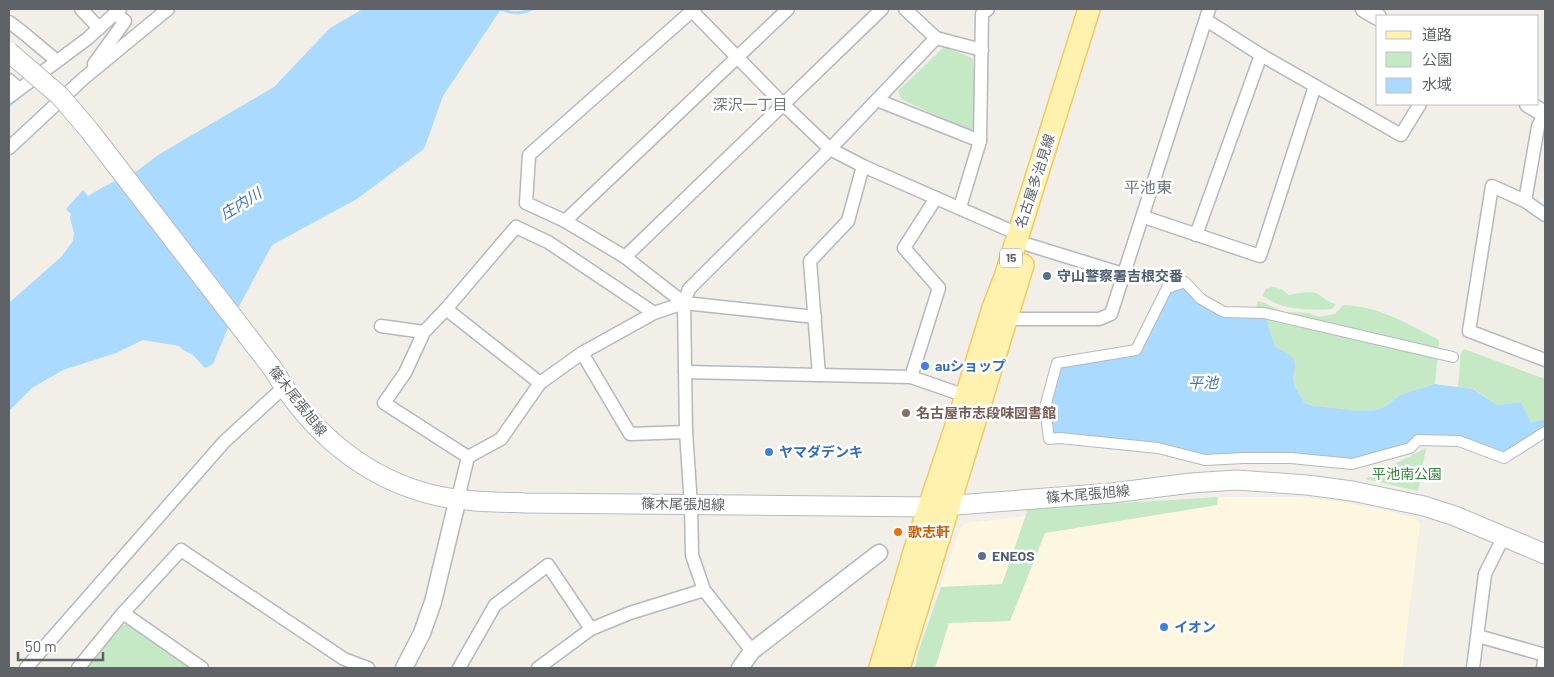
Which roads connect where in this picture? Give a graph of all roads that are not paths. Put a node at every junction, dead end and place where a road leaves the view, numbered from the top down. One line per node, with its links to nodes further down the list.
1 (81, 9): 15 (street)
2 (168, 9): 22 (street)
3 (788, 9): 20 (street)
4 (882, 9): 28 (street)
5 (905, 9): 16 (street)
6 (988, 9): 17 (street)
7 (1089, 9): 43 (main road, 名古屋多治見線 / 15)
8 (1105, 9): 43 (main road, 名古屋多治見線 / 15)
9 (1364, 9): 13 (street)
10 (692, 10): 20 (street); 41 (street)
11 (118, 11): 15 (street); 22 (street)
12 (1207, 14): 19 (street); 40 (street)
13 (1376, 16)
14 (9, 22): 21 (street)
15 (99, 28): 21 (street)
16 (936, 38): 17 (street); 27 (street)
17 (982, 50): 32 (street)
18 (9, 52): 60 (main road, 篠木尾張旭線, bridge)
19 (1261, 55): 24 (street); 42 (street)
20 (738, 57): 28 (street); 41 (street)
21 (57, 61): 25 (street)
22 (84, 78): 33 (street)
23 (9, 80): 25 (street)
24 (1315, 86): 29 (street); 42 (street)
25 (19, 89): 26 (street)
26 (9, 97)
27 (877, 100): 32 (street); 34 (street)
28 (783, 104): 34 (street); 44 (street)
29 (1419, 105)
30 (1530, 105): 31 (street)
31 (1545, 113): 37 (street)
32 (980, 141): 38 (street)
33 (9, 148)
34 (830, 149): 35 (street); 46 (street)
35 (863, 166): 36 (street); 49 (street)
36 (936, 198): 38 (street); 58 (street)
37 (1525, 201): 39 (street); 55 (street)
38 (960, 207): 43 (street)
39 (1545, 215)
40 (1144, 217): 42 (street); 45 (street)
41 (565, 221): 44 (street)
42 (1196, 235)
43 (1024, 240): 45 (street); 50 (main road, 名古屋多治見線 / 15); 61 (main road, 名古屋多治見線 / 15)
44 (625, 257): 46 (street)
45 (1123, 274): 50 (street)
46 (684, 303): 48 (street); 49 (street); 56 (street)
47 (446, 309): 48 (street); 52 (street); 59 (street)
48 (654, 313): 53 (street)
49 (815, 317): 57 (street)
50 (1007, 319): 67 (main road, 名古屋多治見線 / 15)
51 (381, 326): 52 (street)
52 (424, 332): 64 (street)
53 (582, 354): 59 (street); 62 (street)
54 (1453, 357): 63 (street)
55 (1545, 360)
56 (685, 372): 57 (street); 62 (street)
57 (819, 375): 58 (street)
58 (911, 377): 61 (street)
59 (540, 383): 64 (street)
60 (284, 388): 65 (main road, 篠木尾張旭線); 78 (street)
61 (966, 396): 67 (main road, 名古屋多治見線 / 15)
62 (686, 432): 66 (street)
63 (1545, 432)
64 (468, 457): 65 (street)
65 (458, 498): 66 (main road, 篠木尾張旭線); 82 (street)
66 (691, 504): 67 (main road, 篠木尾張旭線); 71 (street)
67 (940, 506): 68 (main road, 篠木尾張旭線); 86 (main road, 名古屋多治見線 / 15); 87 (main road, 名古屋多治見線 / 15)
68 (1504, 536): 70 (main road, 篠木尾張旭線); 74 (street)
69 (879, 553): 75 (street)
70 (1545, 554)
71 (704, 590): 73 (street); 75 (street)
72 (123, 614): 77 (street); 79 (street); 80 (street)
73 (591, 629): 83 (street); 84 (street)
74 (1478, 636): 76 (street); 88 (street)
75 (752, 651): 85 (street)
76 (1545, 655): 89 (street)
77 (341, 664): 81 (street)
78 (26, 668)
79 (78, 668)
80 (202, 668)
81 (368, 668)
82 (404, 668)
83 (459, 668)
84 (538, 668)
85 (740, 668)
86 (880, 668)
87 (900, 668)
88 (1473, 668)
89 (1543, 668)

